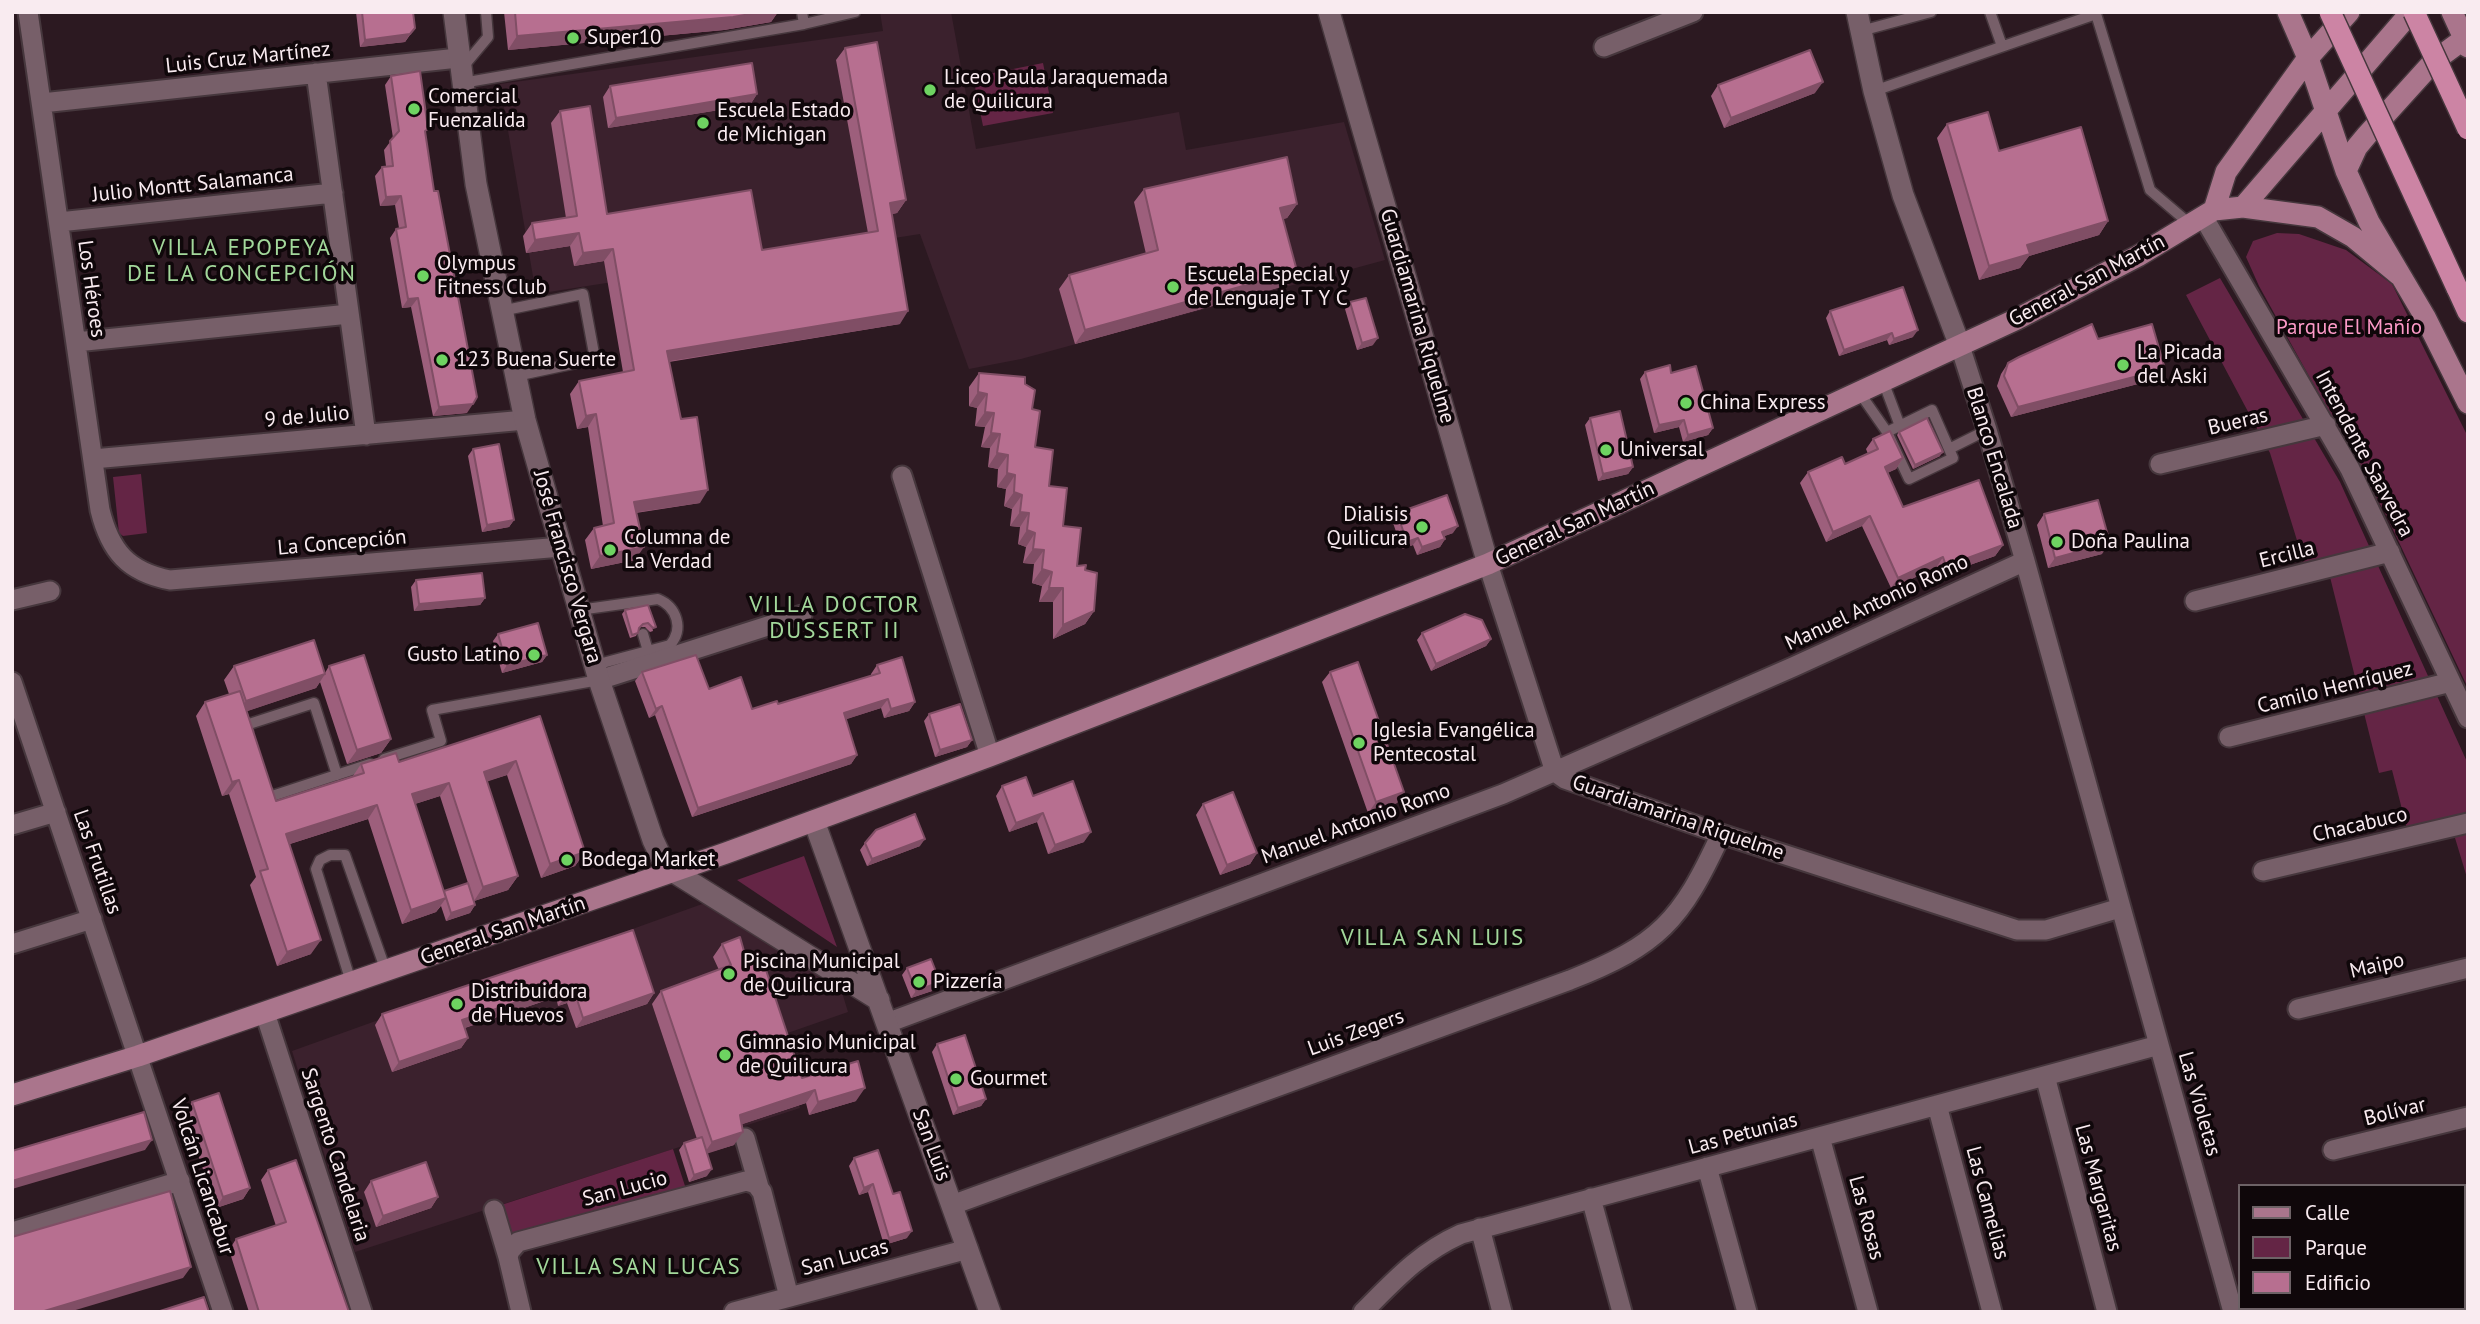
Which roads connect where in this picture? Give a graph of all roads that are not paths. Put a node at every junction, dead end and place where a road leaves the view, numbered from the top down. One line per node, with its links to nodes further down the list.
1 (28, 12): 24 (street, Los Héroes)
2 (454, 12): 21 (street, José Francisco Vergara)
3 (486, 12): 21 (lane)
4 (802, 12): 16 (lane)
5 (855, 12): 16 (lane)
6 (1329, 12): 56 (street, Guardiamarina Riquelme)
7 (1693, 12): 19 (street)
8 (1931, 12): 15 (lane)
9 (1990, 12): 18 (lane)
10 (2288, 12): 20 (main road)
11 (2330, 12): 34 (highway, bridge)
12 (2349, 12): 20 (main road)
13 (2413, 12): 25 (main road); 26 (highway, bridge)
14 (2452, 12): 17 (main road)
15 (1859, 22): 23 (street, Blanco Encalada)
16 (804, 24): 21 (lane)
17 (2466, 43): 27 (main road)
18 (2002, 46): 23 (lane); 30 (lane)
19 (1604, 47)
20 (2308, 58): 25 (main road); 30 (main road)
21 (460, 71): 22 (street, Luis Cruz Martínez); 33 (street, José Francisco Vergara)
22 (316, 73): 24 (street, Luis Cruz Martínez); 28 (street)
23 (1874, 91): 37 (street, Blanco Encalada)
24 (42, 103): 31 (street, Los Héroes)
25 (2325, 113): 27 (main road); 29 (main road)
26 (2468, 129)
27 (2346, 172): 32 (main road)
28 (333, 193): 31 (street, Julio Montt Salamanca); 35 (street)
29 (2243, 207): 30 (main road, General San Martín); 32 (main road, General San Martín)
30 (2203, 218): 37 (main road, General San Martín); 43 (street, Intendente Saavedra)
31 (59, 222): 36 (street, Los Héroes)
32 (2399, 275): 41 (main road)
33 (501, 311): 38 (street, José Francisco Vergara); 38 (lane)
34 (2468, 312)
35 (349, 314): 36 (street); 47 (street)
36 (76, 342): 49 (street, Los Héroes)
37 (1960, 346): 39 (main road, General San Martín); 45 (street, Blanco Encalada)
38 (515, 376): 42 (street, José Francisco Vergara)
39 (1883, 381): 40 (main road, General San Martín); 44 (lane)
40 (1859, 392): 46 (lane); 56 (main road, General San Martín)
41 (2468, 404)
42 (525, 420): 47 (street, 9 de Julio); 52 (street, José Francisco Vergara)
43 (2326, 425): 50 (street, Bueras); 53 (street, Intendente Saavedra)
44 (1900, 426): 46 (lane); 48 (lane)
45 (1987, 430): 48 (lane); 54 (street, Blanco Encalada)
46 (1887, 432): 48 (lane)
47 (366, 435): 49 (street, 9 de Julio)
48 (1949, 449)
49 (93, 459): 55 (street, Los Héroes)
50 (2160, 464)
51 (902, 476): 71 (street)
52 (561, 547): 55 (street, La Concepción); 60 (street, José Francisco Vergara)
53 (2390, 552): 59 (street, Ercilla); 66 (street, Intendente Saavedra)
54 (2025, 561): 72 (street, Manuel Antonio Romo); 82 (street, Blanco Encalada)
55 (129, 564)
56 (1489, 564): 71 (main road, General San Martín); 72 (street, Guardiamarina Riquelme)
57 (50, 590): 58 (street)
58 (12, 600)
59 (2195, 601)
60 (579, 610): 63 (lane); 64 (street, José Francisco Vergara)
61 (802, 615): 64 (street)
62 (643, 634): 63 (lane)
63 (648, 651): 64 (lane)
64 (597, 673): 73 (lane); 80 (street, José Francisco Vergara)
65 (12, 682): 67 (street, Las Frutillas)
66 (2451, 682): 68 (street, Intendente Saavedra); 70 (street, Camilo Henríquez)
67 (16, 703): 75 (street, Las Frutillas)
68 (2468, 718)
69 (250, 737): 73 (lane)
70 (2229, 737)
71 (990, 756): 76 (main road, General San Martín)
72 (1555, 772): 79 (street, Guardiamarina Riquelme); 91 (street, Manuel Antonio Romo)
73 (337, 775): 74 (lane)
74 (265, 785)
75 (56, 812): 78 (street); 83 (street, Las Frutillas)
76 (814, 821): 80 (main road, General San Martín); 88 (street, San Luis)
77 (2468, 823): 81 (street, Chacabuco)
78 (12, 825)
79 (1721, 834): 82 (street, Guardiamarina Riquelme); 105 (street, Luis Zegers)
80 (674, 872): 86 (main road, General San Martín); 88 (street, José Francisco Vergara)
81 (2263, 872)
82 (2120, 908): 92 (street, Las Violetas)
83 (92, 919): 84 (street); 93 (street, Las Frutillas)
84 (12, 944)
85 (2468, 968): 89 (street, Maipo)
86 (386, 971): 87 (main road, General San Martín); 87 (lane)
87 (351, 983): 90 (main road, General San Martín)
88 (879, 1000): 91 (street, San Luis)
89 (2298, 1009)
90 (265, 1013): 93 (main road, General San Martín); 114 (street, Sargento Candelaria)
91 (887, 1023): 105 (street, San Luis)
92 (2159, 1045): 94 (street, Las Petunias); 126 (street, Las Violetas)
93 (138, 1056): 95 (main road, General San Martín); 102 (street, Volcán Licancabur)
94 (2045, 1076): 96 (street, Las Petunias); 125 (street, Las Margaritas)
95 (12, 1095)
96 (1937, 1105): 98 (street, Las Petunias); 124 (street, Las Camelias)
97 (2468, 1117): 100 (street, Bolívar)
98 (1820, 1137): 101 (street, Las Petunias); 123 (street, Las Rosas)
99 (745, 1138): 103 (street)
100 (2333, 1150)
101 (1707, 1167): 104 (street, Las Petunias); 122 (street)
102 (180, 1181): 108 (street); 113 (street, Volcán Licancabur)
103 (758, 1186): 110 (street, San Lucio); 112 (street)
104 (1591, 1198): 107 (street, Las Petunias); 121 (street)
105 (952, 1205): 109 (street, San Luis)
106 (494, 1210): 110 (street)
107 (1480, 1228): 111 (street, Las Petunias); 120 (street)
108 (12, 1232)
109 (968, 1249): 112 (street, San Lucas); 117 (street, San Luis)
110 (509, 1254): 115 (street)
111 (1383, 1292): 118 (street, Las Petunias); 119 (street)
112 (789, 1297): 116 (street, San Lucas)
113 (223, 1312)
114 (362, 1312)
115 (521, 1312)
116 (734, 1312)
117 (990, 1312)
118 (1363, 1312)
119 (1388, 1312)
120 (1502, 1312)
121 (1622, 1312)
122 (1747, 1312)
123 (1868, 1312)
124 (1993, 1312)
125 (2107, 1312)
126 (2234, 1312)

